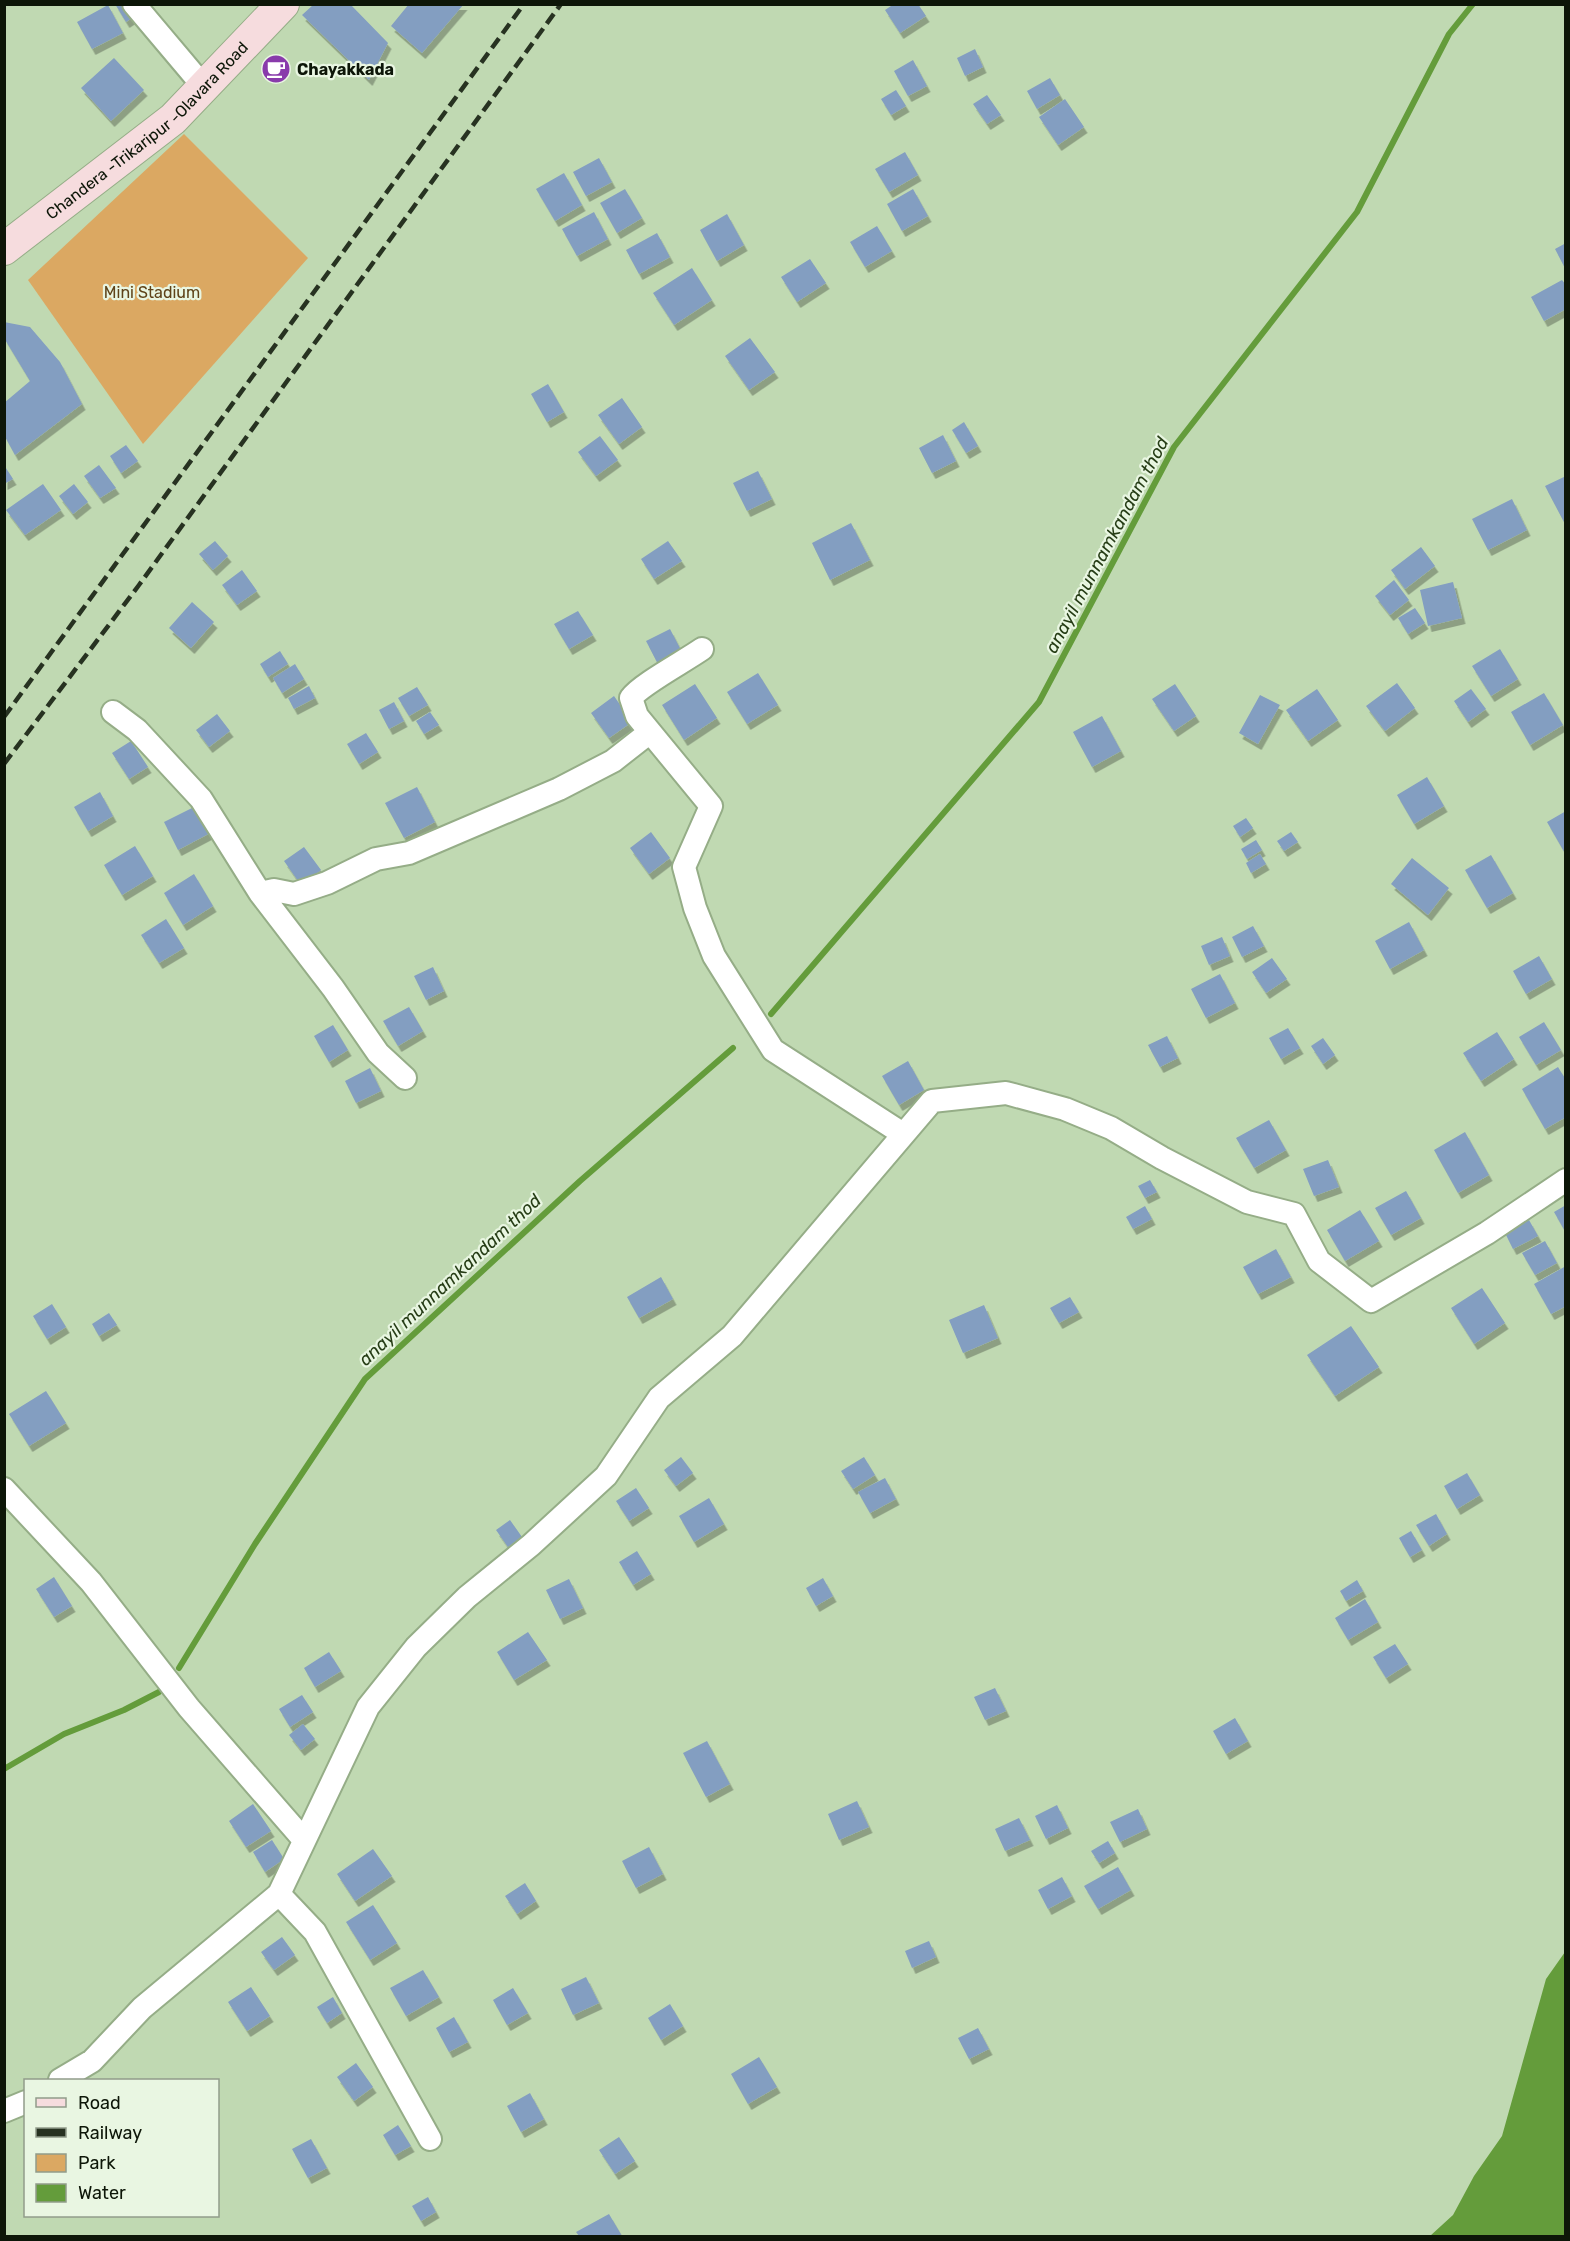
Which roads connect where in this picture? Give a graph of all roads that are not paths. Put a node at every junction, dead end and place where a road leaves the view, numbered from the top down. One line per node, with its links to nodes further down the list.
1 (134, 4): 3 (street)
2 (284, 4): 3 (main road, Chandera -Trikaripur -Olavara Road)
3 (204, 87): 4 (main road, Chandera -Trikaripur -Olavara Road)
4 (4, 249)
5 (702, 649): 7 (street)
6 (113, 712): 8 (street)
7 (650, 732): 8 (street); 10 (street)
8 (260, 893): 9 (street)
9 (405, 1078)
10 (903, 1134): 11 (street); 13 (street)
11 (1566, 1180)
12 (4, 1489): 13 (street)
13 (304, 1840): 14 (street)
14 (279, 1894): 15 (street); 18 (street)
15 (62, 2079)
16 (24, 2103): 17 (street)
17 (4, 2111)
18 (430, 2139)

